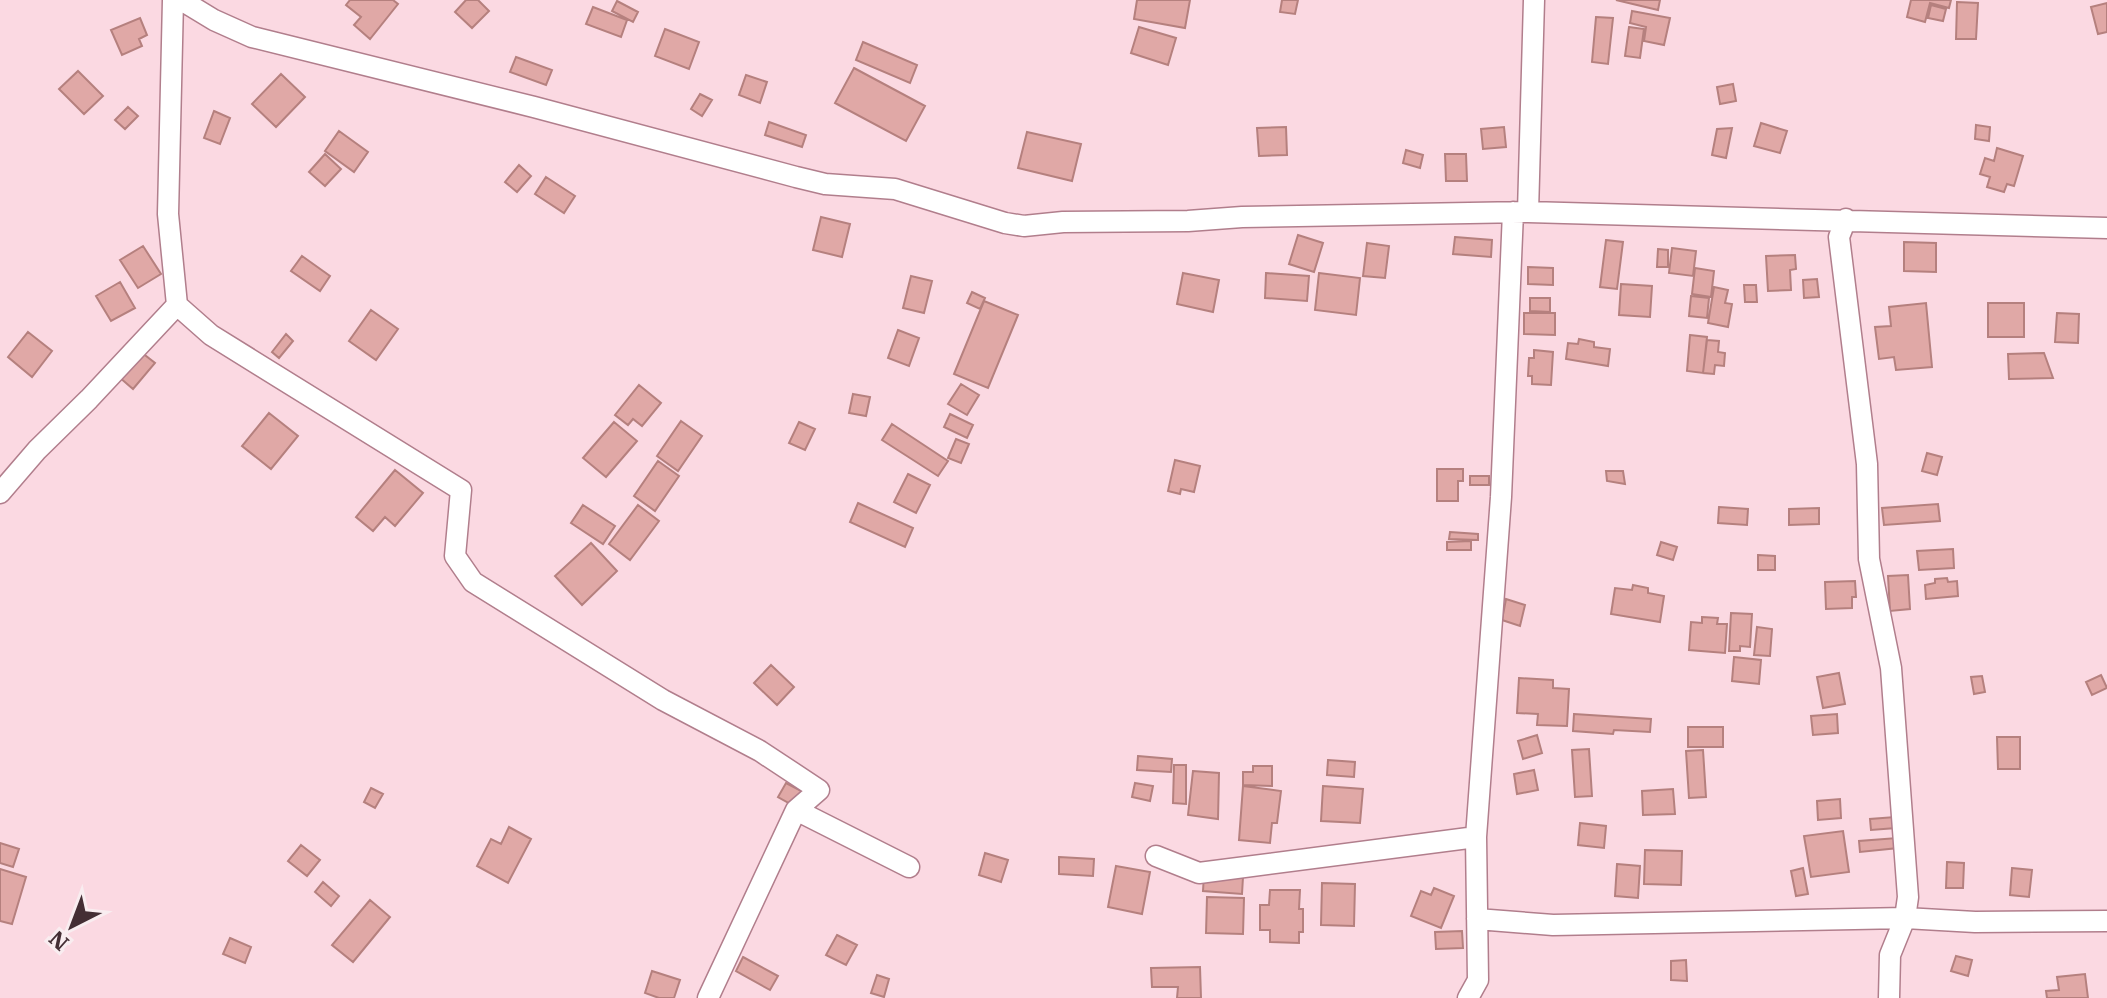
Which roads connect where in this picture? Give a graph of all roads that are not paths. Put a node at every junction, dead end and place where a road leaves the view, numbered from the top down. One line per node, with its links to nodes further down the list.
1 (173, 0): 7 (street)
2 (181, 0): 4 (street)
3 (1534, 0): 4 (street)
4 (1521, 212): 5 (street); 10 (street)
5 (1846, 219): 6 (street); 13 (street)
6 (2107, 228)
7 (177, 305): 8 (street); 9 (street)
8 (0, 493)
9 (796, 810): 12 (street); 16 (street)
10 (1476, 837): 11 (street); 14 (street)
11 (1156, 856)
12 (909, 867)
13 (1905, 918): 14 (street); 15 (street); 18 (street)
14 (1477, 919): 17 (street)
15 (2107, 921)
16 (708, 998)
17 (1468, 998)
18 (1889, 998)

